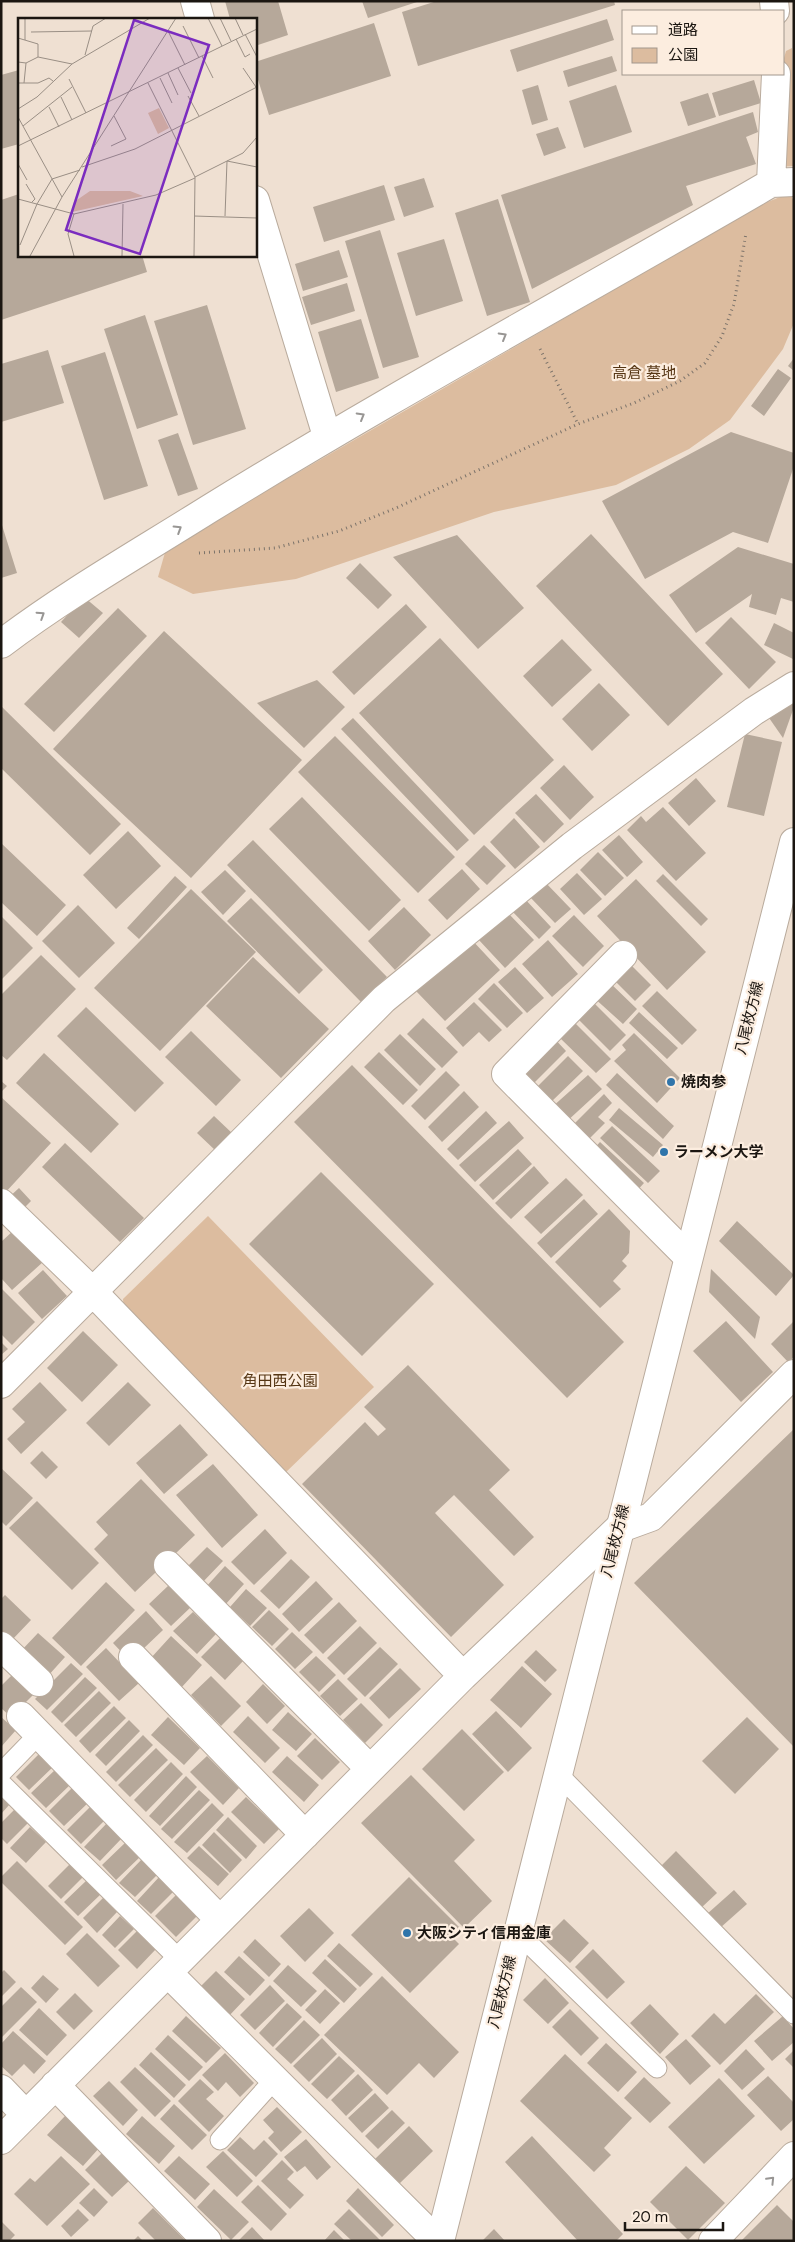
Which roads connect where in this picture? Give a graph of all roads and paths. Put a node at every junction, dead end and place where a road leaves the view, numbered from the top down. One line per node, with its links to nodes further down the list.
1 (195, 1): 2 (street)
2 (200, 18)
3 (776, 75): 4 (street)
4 (773, 186): 6 (street); 7 (path)
5 (256, 203): 8 (street)
6 (527, 322): 7 (path); 8 (street, one-way to 6)
7 (578, 424): 9 (path)
8 (326, 436): 10 (street, one-way to 8)
9 (192, 553)
10 (1, 644)
11 (794, 686): 16 (street)
12 (794, 842): 15 (street, 八尾枚方線)
13 (623, 955): 15 (street)
14 (1, 1203): 16 (street)
15 (688, 1257): 19 (street, 八尾枚方線)
16 (93, 1292): 18 (street); 23 (street)
17 (794, 1374): 19 (street)
18 (1, 1384)
19 (618, 1529): 23 (street); 28 (street, 八尾枚方線)
20 (168, 1565): 26 (street)
21 (1, 1646): 24 (street)
22 (133, 1657): 30 (street)
23 (463, 1676): 26 (street)
24 (39, 1682)
25 (30, 1725): 27 (lane); 31 (street)
26 (370, 1769): 30 (street)
27 (1, 1773)
28 (557, 1773): 32 (street, 八尾枚方線); 34 (lane)
29 (1, 1782): 33 (lane)
30 (305, 1835): 31 (street)
31 (220, 1920): 33 (street)
32 (517, 1932): 35 (lane); 44 (street, 八尾枚方線)
33 (174, 1966): 36 (street); 37 (street)
34 (794, 2014)
35 (657, 2068)
36 (275, 2079): 41 (lane); 44 (street)
37 (55, 2085): 39 (street); 43 (street)
38 (1, 2089): 39 (street)
39 (26, 2115): 40 (street)
40 (1, 2140)
41 (220, 2140)
42 (794, 2156): 45 (street, one-way to 42)
43 (207, 2241)
44 (438, 2241)
45 (714, 2241)

